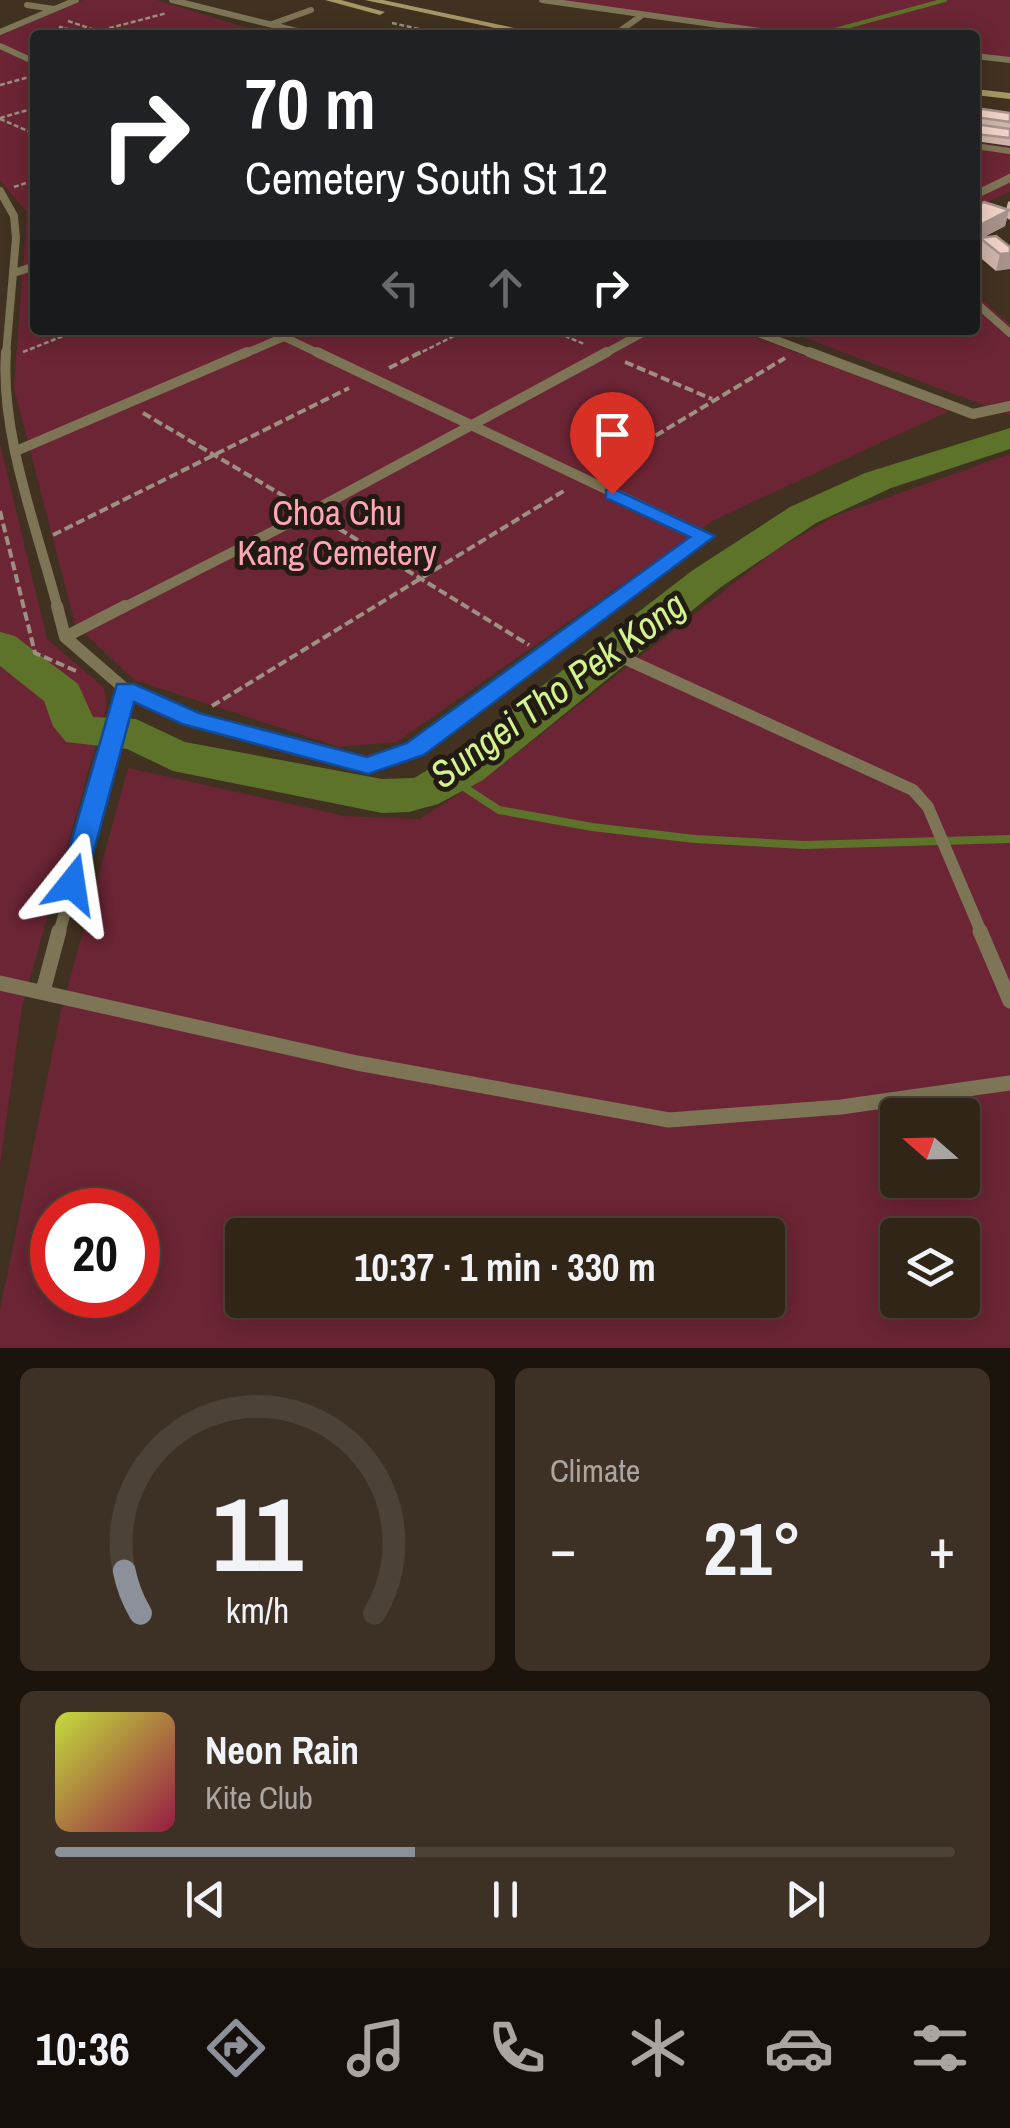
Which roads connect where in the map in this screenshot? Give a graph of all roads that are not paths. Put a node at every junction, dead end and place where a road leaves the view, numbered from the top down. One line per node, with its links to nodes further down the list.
1 (76, 0): 11 (lane)
2 (172, 0): 9 (lane)
3 (212, 0): 9 (lane)
4 (330, 0): 16 (main road)
5 (370, 0): 17 (main road)
6 (542, 0): 10 (lane)
7 (590, 0): 10 (lane)
8 (27, 5): 11 (lane)
9 (193, 6): 14 (lane)
10 (574, 6): 13 (lane)
11 (54, 10): 20 (lane)
12 (312, 10): 14 (lane)
13 (641, 16): 18 (lane); 19 (lane)
14 (272, 24): 15 (lane)
15 (294, 30)
16 (467, 30)
17 (517, 30)
18 (621, 30)
19 (749, 30)
20 (0, 32)
21 (0, 46): 23 (lane)
22 (980, 57): 24 (lane)
23 (30, 60)
24 (1010, 60)
25 (980, 93): 26 (main road)
26 (1010, 96)
27 (980, 101): 28 (main road)
28 (1010, 104)
29 (980, 147): 30 (lane)
30 (1010, 151)
31 (1010, 178): 33 (lane)
32 (0, 191): 35 (lane)
33 (980, 193)
34 (30, 268): 35 (lane)
35 (14, 274): 44 (lane)
36 (980, 306): 37 (lane)
37 (1010, 333)
38 (290, 335): 41 (lane)
39 (639, 335): 43 (lane)
40 (763, 335): 42 (lane)
41 (284, 338): 43 (lane); 44 (lane)
42 (1010, 406)
43 (470, 427): 45 (lane); 47 (lane)
44 (16, 450): 45 (lane)
45 (64, 637): 47 (lane)
46 (604, 649): 50 (lane)
47 (121, 685): 49 (lane)
48 (0, 983): 49 (lane)
49 (43, 991): 51 (lane)
50 (1010, 1001)
51 (1010, 1083)

